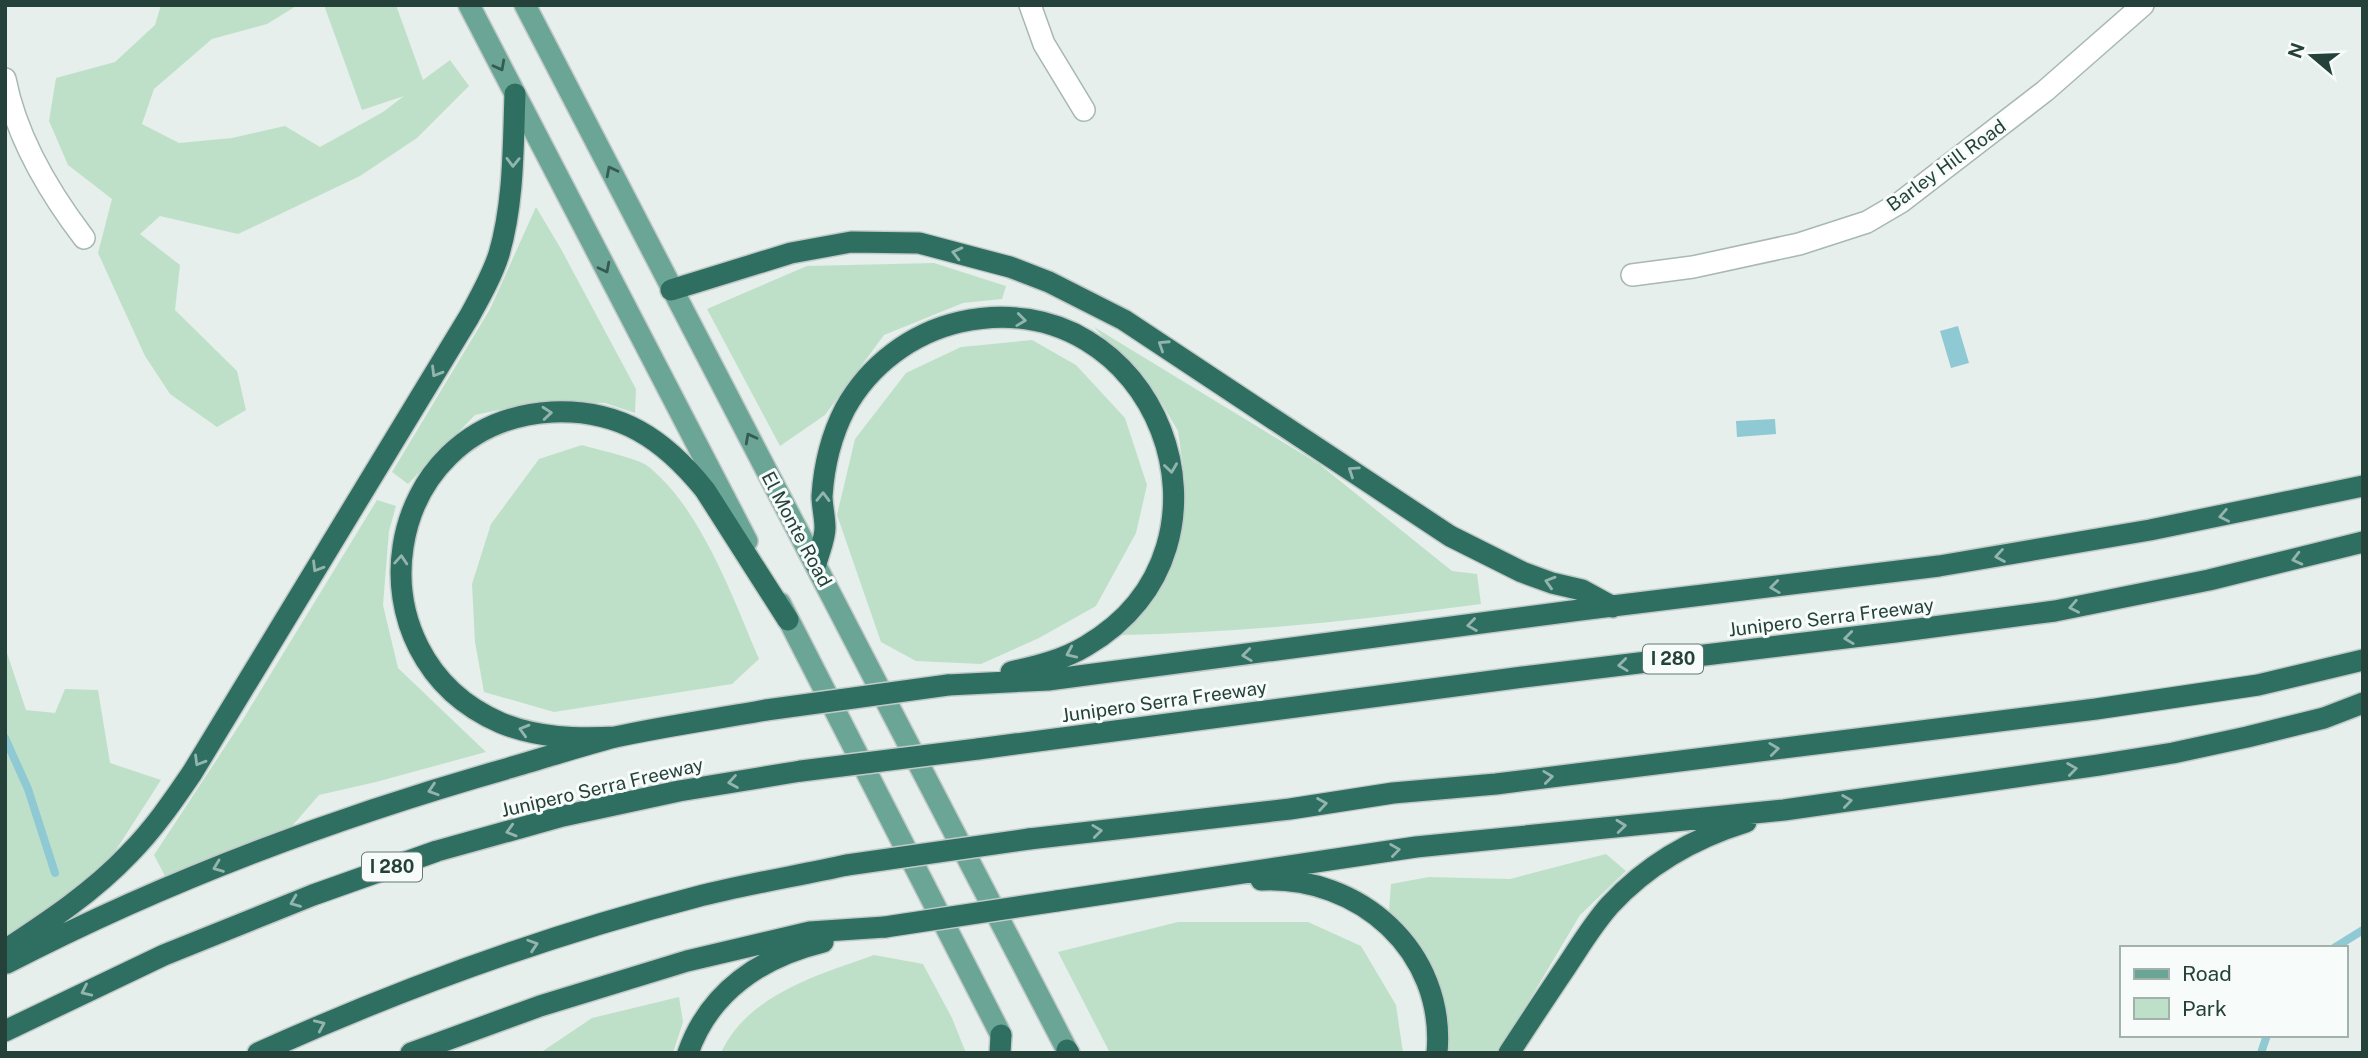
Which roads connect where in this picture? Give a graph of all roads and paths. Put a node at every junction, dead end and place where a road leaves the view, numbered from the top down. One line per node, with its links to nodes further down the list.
1 (469, 5): 6 (main road, one-way to 6)
2 (525, 5): 10 (main road, El Monte Road, one-way to 2)
3 (1030, 5): 7 (street)
4 (2143, 5): 9 (street, Barley Hill Road)
5 (5, 79): 8 (street)
6 (515, 94): 15 (main road, one-way to 15); 23 (highway, one-way to 23)
7 (1084, 110)
8 (84, 239)
9 (1632, 275)
10 (671, 290): 13 (main road, El Monte Road, one-way to 10); 14 (highway, one-way to 10)
11 (2363, 486): 14 (highway, one-way to 14)
12 (2363, 542): 25 (highway, Junipero Serra Freeway / I 280, one-way to 25, bridge)
13 (816, 564): 17 (highway, one-way to 17); 27 (main road, El Monte Road)
14 (1613, 607): 17 (highway, one-way to 17)
15 (788, 620): 19 (highway, one-way to 15); 26 (main road)
16 (2363, 660): 28 (highway, one-way to 16, bridge)
17 (948, 685): 19 (highway, bridge)
18 (2363, 704): 20 (highway, one-way to 18)
19 (616, 737): 24 (highway, one-way to 24)
20 (1784, 810): 21 (highway, one-way to 20); 32 (highway)
21 (1158, 886): 22 (highway, bridge); 31 (highway)
22 (885, 928): 29 (highway); 30 (highway)
23 (5, 950)
24 (5, 964)
25 (5, 1031)
26 (1004, 1047)
27 (1068, 1052)
28 (258, 1053)
29 (411, 1053)
30 (688, 1053)
31 (1437, 1053)
32 (1509, 1053)

